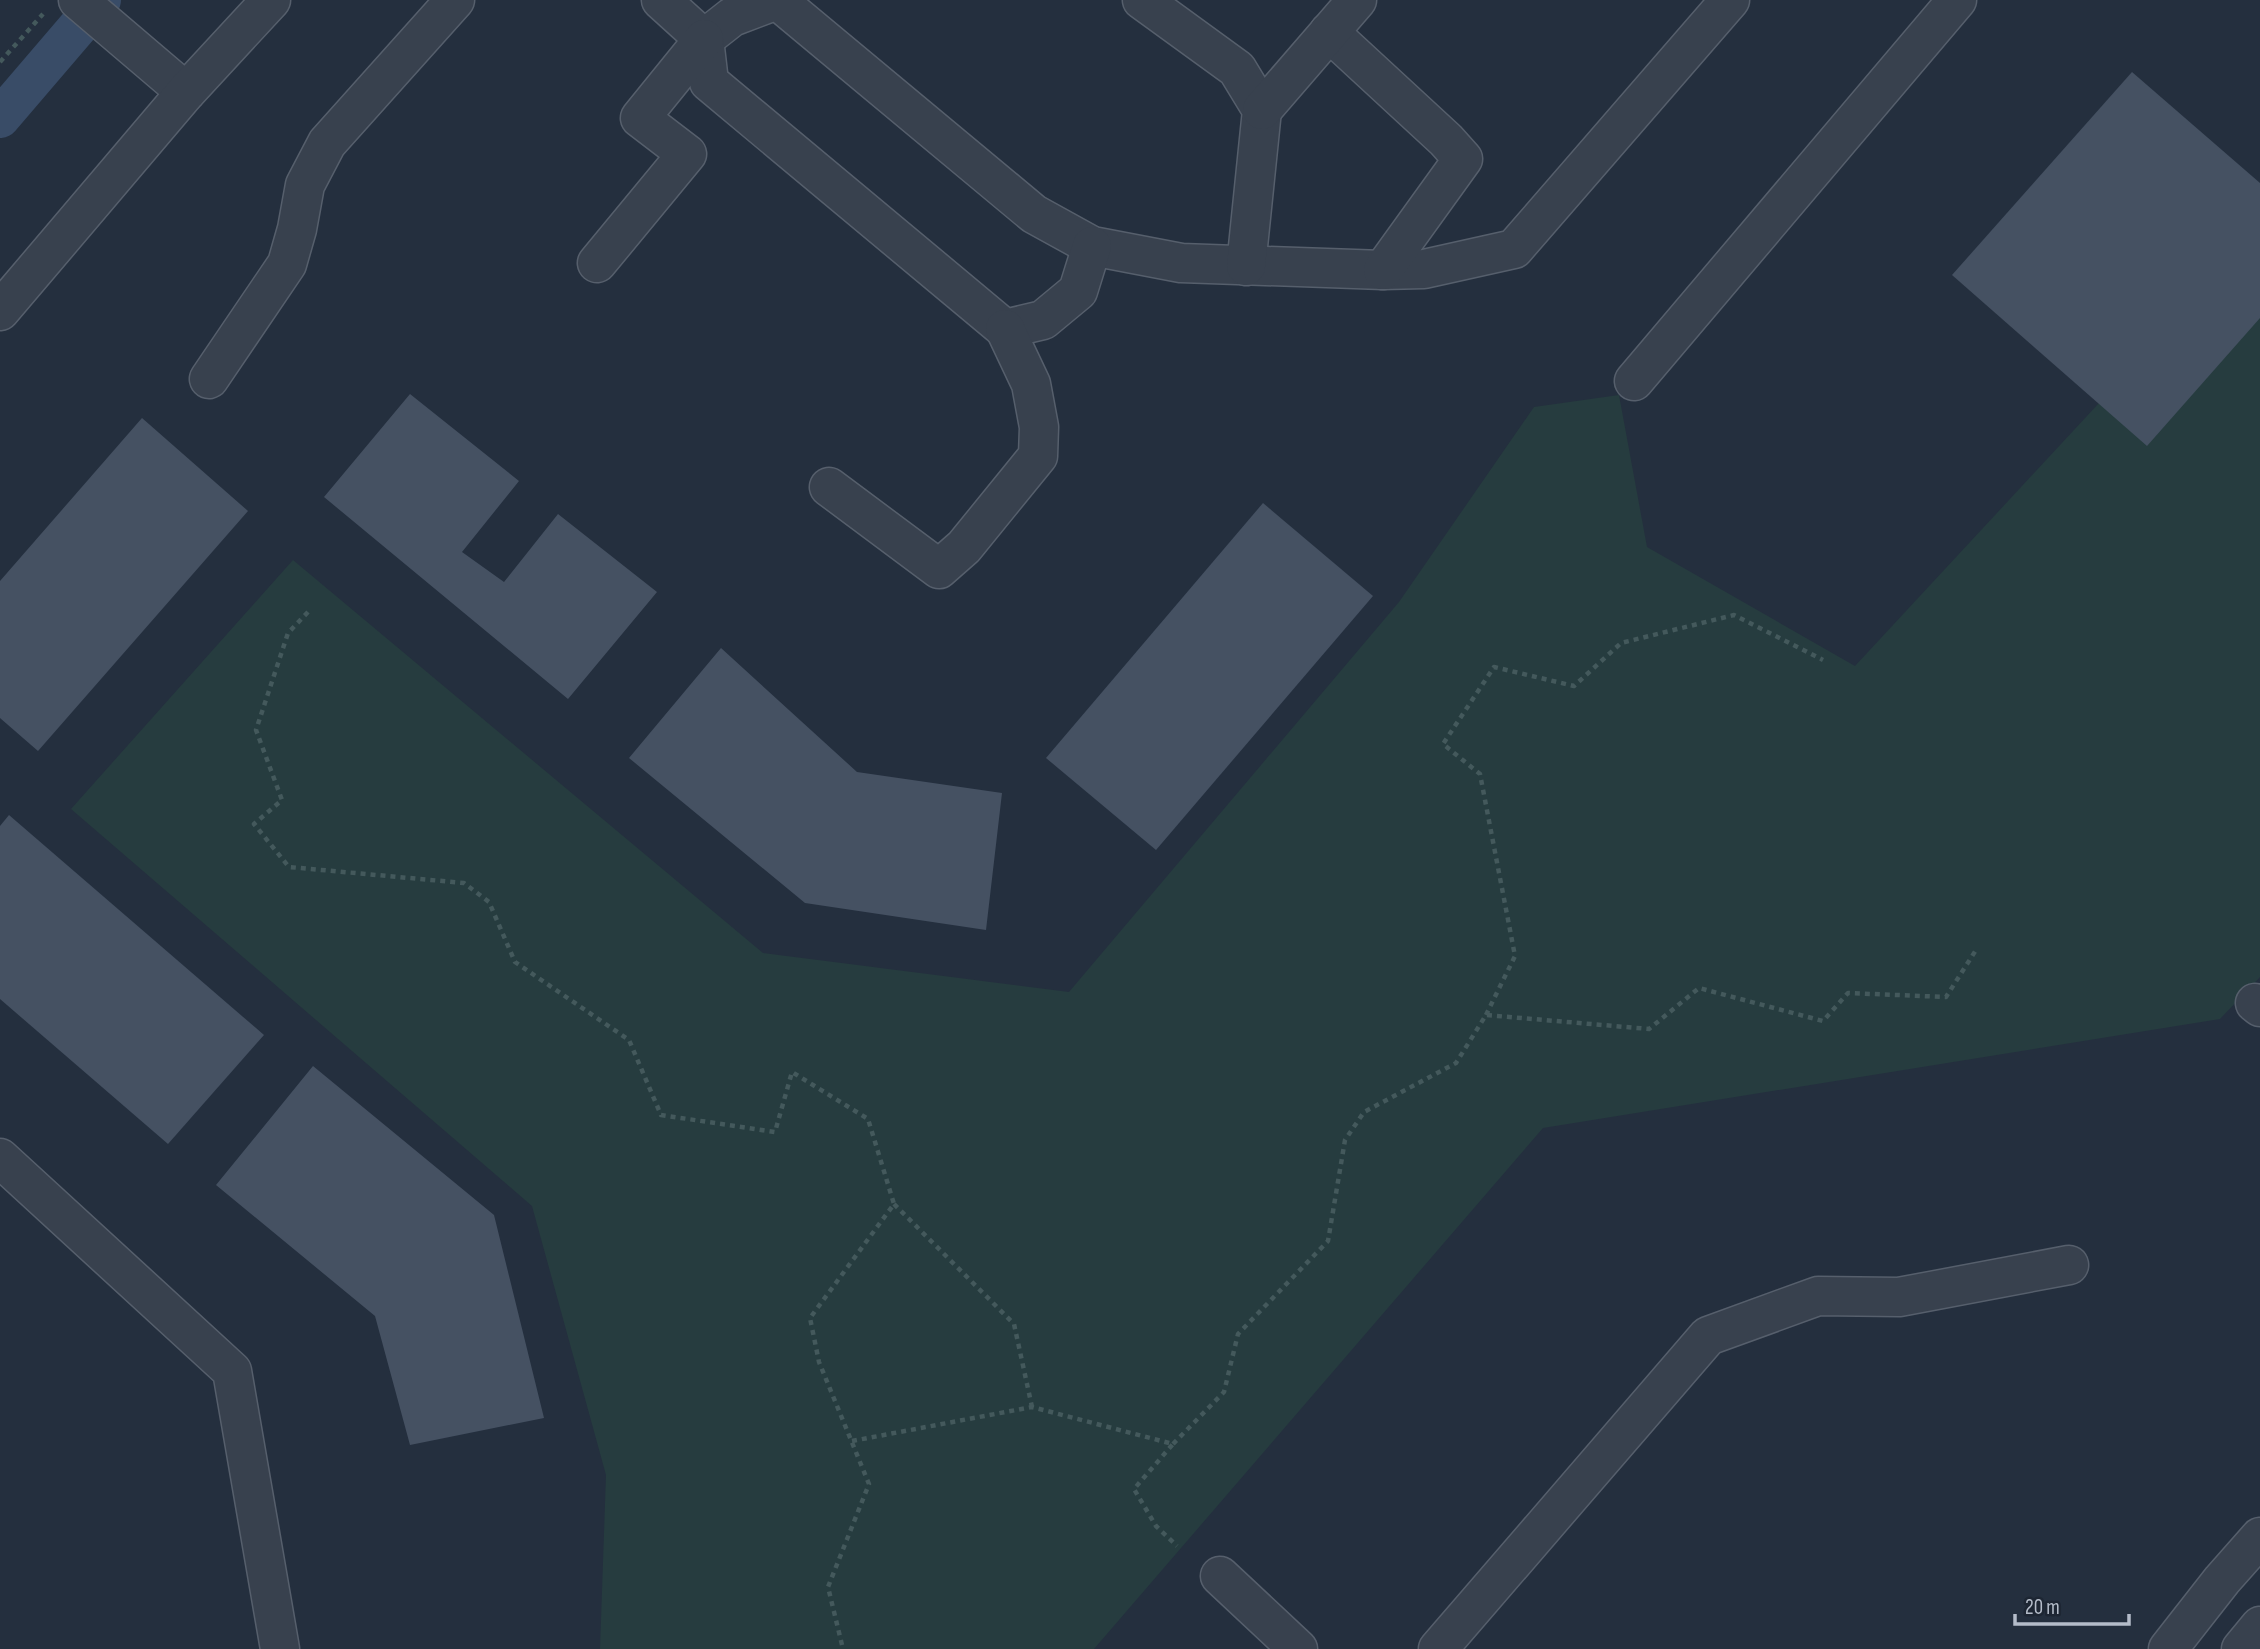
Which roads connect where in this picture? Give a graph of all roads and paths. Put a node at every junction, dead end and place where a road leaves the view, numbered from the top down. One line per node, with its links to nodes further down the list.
1 (271, 0): 13 (street)
2 (455, 0): 21 (street)
3 (661, 0): 11 (street)
4 (777, 0): 11 (street); 15 (street)
5 (1142, 0): 14 (street)
6 (1357, 0): 10 (street)
7 (1730, 0): 18 (street)
8 (1957, 0): 22 (street)
9 (69, 5): 12 (path); 13 (street)
10 (1329, 32): 14 (street); 18 (street)
11 (704, 39): 16 (street); 20 (street)
12 (0, 62)
13 (186, 92): 19 (street)
14 (1262, 110): 17 (street)
15 (1092, 246): 17 (street); 20 (street)
16 (597, 263)
17 (1246, 266): 18 (street)
18 (1383, 270)
19 (0, 311)
20 (1005, 329): 23 (street)
21 (209, 379)
22 (1633, 382)
23 (829, 486)
24 (309, 612): 29 (path)
25 (1823, 660): 27 (path)
26 (1976, 950): 27 (path)
27 (1486, 1015): 33 (path)
28 (0, 1158): 38 (street)
29 (894, 1204): 31 (path); 32 (path)
30 (2069, 1265): 41 (street)
31 (1032, 1407): 32 (path); 33 (path)
32 (852, 1441): 39 (path)
33 (1173, 1444): 35 (path)
34 (2260, 1537): 42 (street)
35 (1177, 1546)
36 (1220, 1576): 40 (street)
37 (2260, 1626): 43 (street)
38 (280, 1649)
39 (843, 1649)
40 (1298, 1649)
41 (1438, 1649)
42 (2168, 1649)
43 (2241, 1649)

